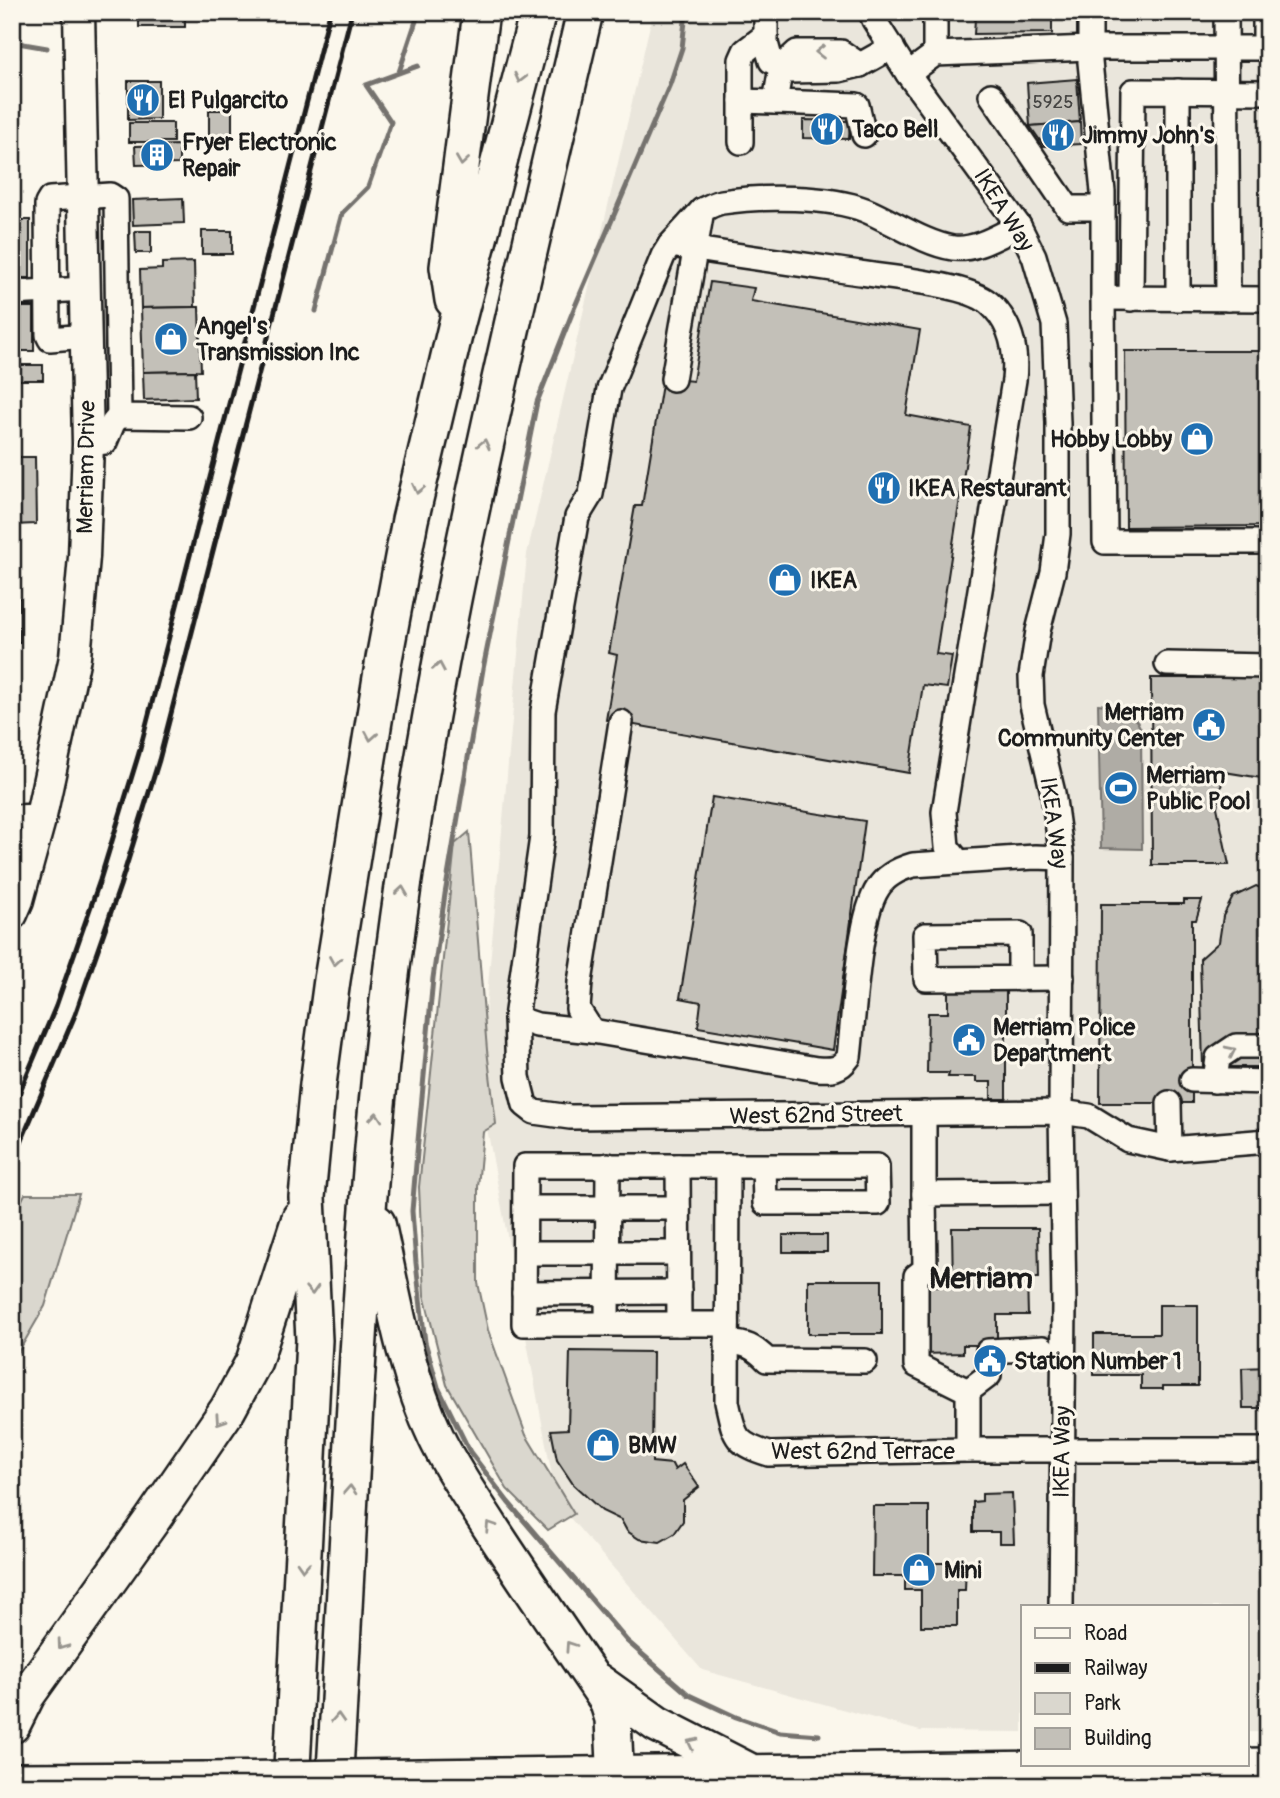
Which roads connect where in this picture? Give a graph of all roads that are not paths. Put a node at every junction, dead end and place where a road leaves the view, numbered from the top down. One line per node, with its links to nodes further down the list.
1 (79, 12): 27 (main road, Merriam Drive)
2 (481, 12): 43 (highway, one-way to 43)
3 (538, 12): 43 (highway, one-way to 43)
4 (584, 12): 74 (highway, one-way to 4)
5 (871, 12): 12 (street, IKEA Way)
6 (889, 12): 12 (street, IKEA Way)
7 (935, 12): 16 (street)
8 (1090, 12): 13 (street)
9 (1226, 12): 14 (street)
10 (1265, 12): 15 (street)
11 (766, 24): 17 (street); 23 (street)
12 (892, 47): 17 (street); 18 (street, IKEA Way)
13 (1090, 48): 14 (street); 16 (street); 28 (street)
14 (1226, 48): 15 (street); 20 (street)
15 (1266, 48)
16 (935, 54): 18 (street)
17 (781, 66): 24 (street)
18 (908, 74): 30 (street, IKEA Way)
19 (1178, 91): 20 (street); 38 (street); 39 (street)
20 (1227, 91): 21 (street); 40 (street)
21 (1268, 92)
22 (991, 95): 28 (street)
23 (741, 101): 24 (street); 26 (street)
24 (775, 102): 25 (street)
25 (864, 135)
26 (741, 142)
27 (83, 197): 33 (street); 34 (main road, Merriam Drive); 35 (street)
28 (1102, 208): 37 (street)
29 (702, 210): 30 (street); 31 (street); 32 (street)
30 (1019, 226): 56 (street, IKEA Way)
31 (670, 244): 32 (street); 61 (street)
32 (696, 249): 47 (street); 57 (street)
33 (116, 263): 34 (street); 42 (street)
34 (85, 285): 35 (street); 42 (street); 44 (main road, Merriam Drive)
35 (48, 291): 36 (street); 44 (street)
36 (12, 293)
37 (1103, 298): 38 (street); 51 (street)
38 (1131, 299): 39 (street)
39 (1178, 299): 40 (street)
40 (1228, 299): 41 (street)
41 (1268, 299)
42 (117, 301): 45 (street)
43 (456, 327): 77 (highway, one-way to 77)
44 (86, 336): 46 (main road, Merriam Drive)
45 (118, 375): 46 (street); 48 (street)
46 (87, 376): 50 (main road, Merriam Drive)
47 (673, 379)
48 (119, 416): 49 (street); 50 (street)
49 (189, 417)
50 (88, 444): 55 (main road, Merriam Drive)
51 (1268, 542)
52 (1167, 664): 53 (street)
53 (1268, 666)
54 (621, 722): 62 (street)
55 (26, 817): 58 (main road, Merriam Drive)
56 (1062, 858): 57 (street); 59 (street, IKEA Way)
57 (958, 861): 62 (street)
58 (12, 914)
59 (1062, 978): 60 (street); 66 (street, IKEA Way)
60 (1020, 979)
61 (516, 1018): 62 (street); 67 (street, West 62nd Street)
62 (592, 1031)
63 (1268, 1046): 64 (street, one-way to 63)
64 (1268, 1082)
65 (1169, 1103): 69 (street)
66 (1061, 1112): 67 (street, West 62nd Street); 69 (street, West 62nd Street); 75 (street, IKEA Way)
67 (923, 1113): 76 (street)
68 (1268, 1141): 69 (street, West 62nd Street)
69 (1170, 1149)
70 (608, 1165): 71 (street); 78 (street); 79 (street)
71 (678, 1166): 72 (street); 80 (street)
72 (728, 1166): 73 (street); 89 (street, West 62nd Terrace)
73 (764, 1166): 73 (street)
74 (370, 1185): 97 (highway, one-way to 74); 105 (highway, one-way to 74)
75 (1062, 1193): 76 (street); 94 (street, IKEA Way)
76 (924, 1194): 92 (street)
77 (307, 1197): 98 (highway, one-way to 98); 104 (highway, one-way to 104)
78 (525, 1208): 79 (street); 81 (street)
79 (608, 1208): 80 (street); 82 (street)
80 (678, 1208): 83 (street)
81 (525, 1253): 82 (street); 86 (street)
82 (607, 1253): 83 (street); 84 (street)
83 (678, 1253): 85 (street)
84 (607, 1292): 85 (street); 86 (street); 87 (street)
85 (679, 1292): 88 (street)
86 (524, 1293): 87 (street)
87 (607, 1324): 88 (street)
88 (679, 1324): 89 (street)
89 (727, 1334): 91 (street); 93 (street, West 62nd Terrace)
90 (1043, 1348): 92 (street)
91 (866, 1361)
92 (968, 1391): 93 (street)
93 (968, 1450): 94 (street, West 62nd Terrace)
94 (1062, 1450): 95 (street, West 62nd Terrace); 96 (street, IKEA Way)
95 (1268, 1450)
96 (1060, 1605)
97 (591, 1677): 100 (highway, one-way to 97); 103 (highway)
98 (17, 1708)
99 (1268, 1766): 101 (highway)
100 (753, 1774): 101 (highway); 103 (highway)
101 (1058, 1774)
102 (12, 1781): 103 (highway, bridge)
103 (616, 1781)
104 (291, 1786)
105 (334, 1786)

